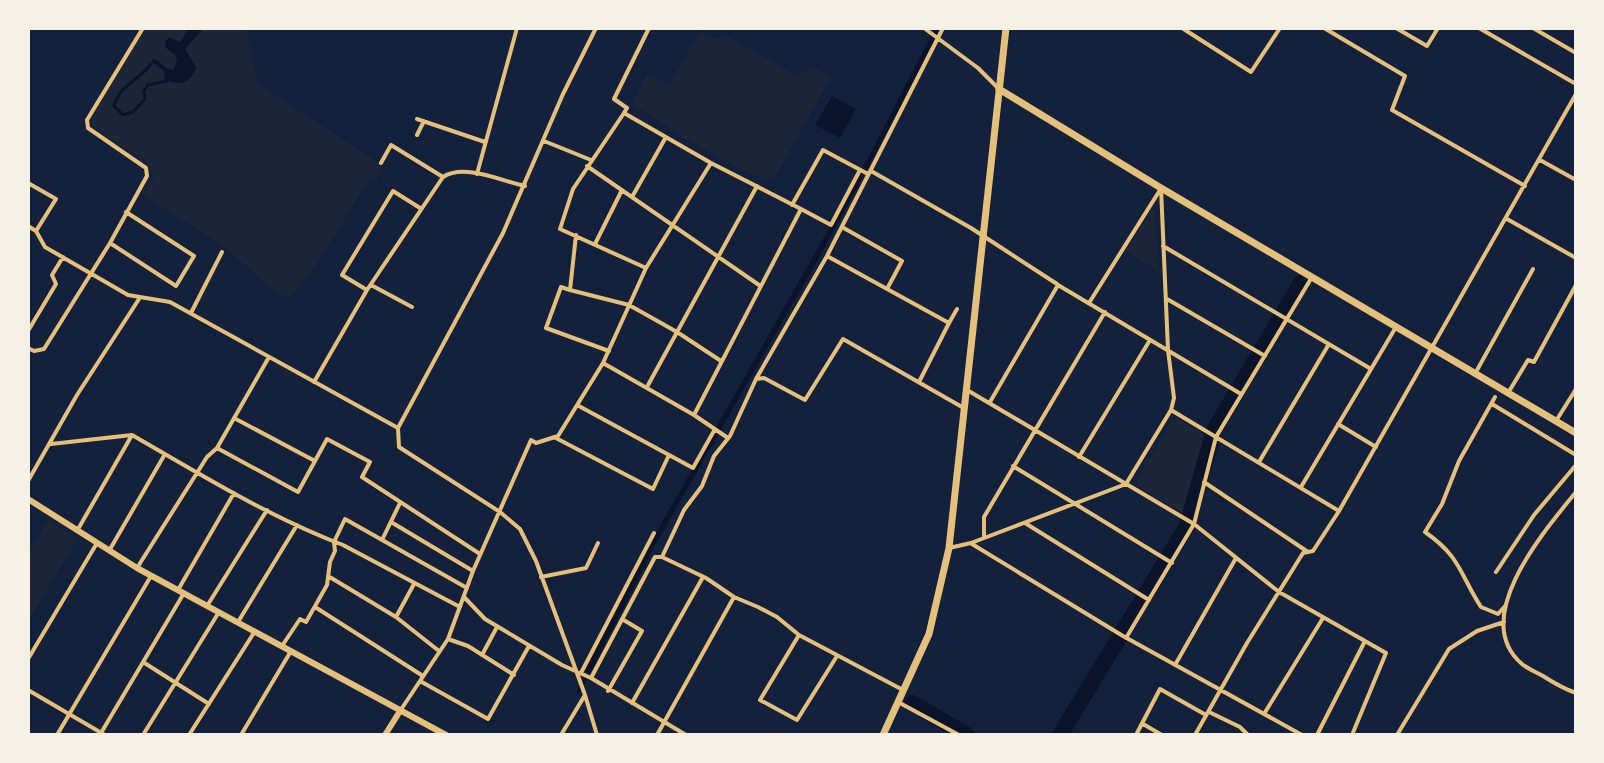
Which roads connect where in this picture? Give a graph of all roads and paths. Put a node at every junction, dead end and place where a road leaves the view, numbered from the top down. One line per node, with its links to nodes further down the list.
1 (143, 28): 48 (street)
2 (517, 28): 27 (street)
3 (596, 28): 26 (street)
4 (649, 28): 21 (street)
5 (924, 28): 15 (street)
6 (943, 28): 15 (street)
7 (1006, 28): 19 (main road)
8 (1182, 28): 9 (street)
9 (1280, 28)
10 (1324, 28): 41 (street)
11 (1396, 28): 12 (street)
12 (1438, 28)
13 (1479, 28): 18 (street)
14 (1533, 28): 17 (street)
15 (939, 39): 19 (street); 34 (street)
16 (1576, 43): 17 (street)
17 (1574, 52)
18 (1576, 84)
19 (999, 89): 42 (main road); 55 (main road)
20 (1576, 94): 29 (street)
21 (624, 113): 25 (street); 28 (street)
22 (417, 119): 23 (street)
23 (424, 121): 24 (street); 27 (street)
24 (417, 135)
25 (666, 137): 31 (street); 44 (street)
26 (544, 141): 28 (street); 39 (street)
27 (485, 142): 35 (street)
28 (591, 160): 32 (street)
29 (1540, 160): 37 (street); 41 (street)
30 (381, 163): 36 (street)
31 (711, 163): 40 (street); 50 (street)
32 (587, 166): 43 (street); 54 (street)
33 (860, 170): 34 (street); 45 (street); 47 (street)
34 (870, 173): 52 (street); 55 (street)
35 (477, 174): 36 (street); 39 (street)
36 (443, 177): 46 (street)
37 (1576, 180)
38 (28, 183): 53 (street)
39 (525, 186): 117 (street)
40 (757, 186): 45 (street); 60 (street)
41 (1525, 186): 49 (street)
42 (1161, 188): 58 (street); 67 (main road); 76 (street)
43 (622, 190): 44 (street); 57 (street)
44 (632, 197): 50 (street)
45 (792, 205): 47 (street)
46 (420, 208): 71 (street); 71 (street)
47 (801, 209): 70 (street)
48 (126, 212): 56 (street); 56 (street)
49 (1507, 219): 63 (street); 90 (street)
50 (672, 224): 60 (street); 64 (street)
51 (28, 226): 53 (street)
52 (842, 227): 61 (street); 72 (street)
53 (36, 231): 62 (street)
54 (576, 235): 57 (street); 73 (street)
55 (983, 237): 68 (street); 104 (main road)
56 (110, 243): 66 (street)
57 (595, 244): 64 (street)
58 (1163, 246): 75 (street); 82 (street)
59 (222, 252): 81 (street)
60 (718, 255): 70 (street); 86 (street)
61 (827, 256): 72 (street); 99 (street)
62 (63, 257): 66 (street); 85 (street)
63 (1576, 258)
64 (646, 268): 77 (street)
65 (1533, 269): 98 (street)
66 (90, 274): 74 (street); 89 (street)
67 (1312, 277): 82 (street); 84 (main road)
68 (1058, 285): 76 (street); 108 (street)
69 (1576, 285): 106 (street)
70 (760, 286): 95 (street)
71 (369, 288): 78 (street); 100 (street)
72 (887, 289): 83 (street)
73 (570, 290): 77 (street); 92 (street)
74 (139, 299): 81 (street); 125 (street)
75 (1166, 299): 91 (street); 93 (street)
76 (1089, 303): 80 (street)
77 (629, 305): 86 (street); 92 (street)
78 (412, 307)
79 (957, 309): 83 (street)
80 (1105, 312): 87 (street); 119 (street)
81 (191, 313): 94 (street)
82 (1283, 317): 88 (street); 93 (street)
83 (949, 323): 101 (street)
84 (1396, 327): 90 (main road); 97 (street)
85 (28, 331)
86 (677, 332): 95 (street); 102 (street)
87 (1150, 340): 91 (street); 131 (street)
88 (1329, 344): 97 (street); 133 (street)
89 (28, 348)
90 (1432, 348): 98 (main road); 126 (street)
91 (1168, 350): 105 (street); 112 (street)
92 (609, 351): 96 (street)
93 (1262, 354): 105 (street)
94 (269, 357): 100 (street); 114 (street)
95 (721, 361): 113 (street)
96 (603, 363): 102 (street); 110 (street)
97 (1371, 369): 116 (street)
98 (1475, 373): 106 (main road)
99 (756, 379): 101 (street); 124 (street)
100 (314, 382): 117 (street)
101 (919, 382): 111 (street)
102 (647, 387): 113 (street)
103 (1576, 389): 115 (street)
104 (967, 390): 108 (street); 111 (main road)
105 (1239, 392): 122 (street)
106 (1508, 393): 115 (main road)
107 (1495, 397): 109 (street)
108 (990, 402): 119 (street)
109 (1492, 404): 130 (street); 186 (street)
110 (577, 405): 123 (street); 129 (street)
111 (965, 409): 161 (main road)
112 (1171, 410): 122 (street); 139 (street)
113 (694, 415): 118 (street)
114 (234, 418): 127 (street); 132 (street)
115 (1556, 421): 120 (main road)
116 (1338, 424): 126 (street); 140 (street)
117 (398, 428): 148 (street)
118 (715, 429): 124 (street); 129 (street)
119 (1035, 430): 131 (street); 135 (street)
120 (1576, 433)
121 (132, 435): 125 (street); 128 (street); 153 (street)
122 (1213, 436): 133 (street); 138 (street)
123 (554, 437): 129 (street); 148 (street)
124 (728, 438): 166 (street)
125 (49, 444): 137 (street)
126 (1376, 447): 147 (street)
127 (217, 448): 132 (street); 136 (street)
128 (165, 454): 136 (street); 162 (street)
129 (669, 455)
130 (1576, 455)
131 (1079, 457): 139 (street)
132 (315, 461): 144 (street)
133 (1259, 462): 140 (street)
134 (1576, 465): 172 (street)
135 (1013, 466): 145 (street); 155 (street)
136 (197, 473): 142 (street); 170 (street)
137 (28, 481)
138 (1204, 482): 150 (street); 163 (street)
139 (1126, 484): 145 (street); 150 (street)
140 (1301, 487): 147 (street)
141 (1576, 492): 186 (street)
142 (234, 493): 146 (street); 181 (street)
143 (28, 499): 153 (street)
144 (400, 503): 149 (street); 164 (street)
145 (1074, 504): 151 (street); 168 (street)
146 (267, 510): 152 (street); 187 (street)
147 (1339, 511): 163 (street)
148 (500, 512): 164 (street); 175 (street)
149 (391, 522): 156 (street); 171 (street)
150 (1191, 522): 167 (street); 168 (street)
151 (1025, 523): 155 (street); 185 (street)
152 (297, 525): 157 (street); 195 (street)
153 (77, 531): 158 (street)
154 (654, 533): 165 (street)
155 (984, 538): 160 (street)
156 (382, 541): 157 (street); 180 (street)
157 (334, 542): 174 (street); 178 (street)
158 (97, 543): 162 (street); 213 (street)
159 (598, 543): 175 (street)
160 (971, 543): 161 (street); 202 (street)
161 (949, 548): 223 (main road)
162 (109, 551): 170 (street)
163 (1308, 552): 182 (street)
164 (480, 554): 171 (street)
165 (643, 556): 169 (street); 177 (street)
166 (662, 557): 169 (street); 176 (street)
167 (1236, 558): 182 (street); 215 (street)
168 (1168, 561): 185 (street)
169 (652, 563): 179 (street)
170 (137, 568): 173 (street)
171 (473, 571): 180 (street)
172 (1496, 572)
173 (151, 576): 181 (street); 231 (street)
174 (328, 576): 188 (street); 192 (street)
175 (541, 577): 217 (street)
176 (703, 577): 184 (street); 228 (street)
177 (630, 579): 179 (street); 190 (street)
178 (414, 584): 189 (street); 192 (street)
179 (641, 584): 193 (street)
180 (467, 588): 183 (street)
181 (181, 592): 187 (street); 214 (street)
182 (1279, 592): 194 (street); 221 (street)
183 (464, 597): 189 (street); 197 (street)
184 (734, 597): 201 (street); 234 (street)
185 (1148, 599): 202 (street)
186 (1506, 605): 196 (street)
187 (207, 606): 191 (street)
188 (315, 607): 207 (street); 219 (street)
189 (460, 607): 203 (street)
190 (614, 611): 193 (street); 198 (street)
191 (219, 612): 195 (street); 220 (street)
192 (396, 617): 210 (street)
193 (623, 618): 200 (street); 224 (street)
194 (1323, 618): 205 (street); 233 (street)
195 (238, 622): 199 (street)
196 (1504, 622): 225 (street); 256 (street)
197 (497, 627): 208 (street); 211 (street)
198 (606, 627): 200 (street); 204 (street)
199 (255, 631): 207 (street); 229 (street)
200 (616, 632): 206 (street)
201 (799, 635): 212 (street); 212 (street)
202 (1123, 636): 215 (street)
203 (448, 639): 210 (street); 211 (street)
204 (599, 639): 206 (street); 217 (street)
205 (1365, 641): 254 (street); 255 (street)
206 (609, 645): 218 (street)
207 (282, 646): 209 (street)
208 (529, 646): 216 (street); 217 (street)
209 (291, 651): 230 (street); 240 (street)
210 (440, 651): 219 (street)
211 (482, 655): 216 (street)
212 (837, 655): 223 (street)
213 (28, 659)
214 (143, 662): 220 (street); 236 (street)
215 (1175, 665): 221 (street)
216 (514, 675): 219 (street)
217 (579, 675): 218 (street); 226 (street)
218 (591, 678): 224 (street)
219 (422, 679): 230 (street)
220 (176, 681): 229 (street); 238 (street)
221 (1220, 689): 232 (street); 233 (street)
222 (28, 690): 231 (street)
223 (903, 690): 227 (main road)
224 (608, 691): 228 (street)
225 (1576, 693)
226 (585, 695): 243 (street); 244 (street)
227 (898, 702): 247 (main road); 248 (street)
228 (632, 703): 234 (street)
229 (209, 704): 239 (street)
230 (400, 711): 241 (street); 242 (street)
231 (69, 713): 236 (street); 237 (street)
232 (1208, 714): 235 (street); 251 (street); 252 (street)
233 (1264, 714): 253 (street)
234 (665, 721): 245 (street); 246 (street)
235 (1142, 724): 249 (street); 250 (street)
236 (103, 734)
237 (57, 735)
238 (143, 735)
239 (189, 735)
240 (241, 735)
241 (385, 735)
242 (446, 735)
243 (561, 735)
244 (597, 735)
245 (657, 735)
246 (686, 735)
247 (883, 735)
248 (959, 735)
249 (1136, 735)
250 (1162, 735)
251 (1195, 735)
252 (1248, 735)
253 (1302, 735)
254 (1317, 735)
255 (1352, 735)
256 (1397, 735)

